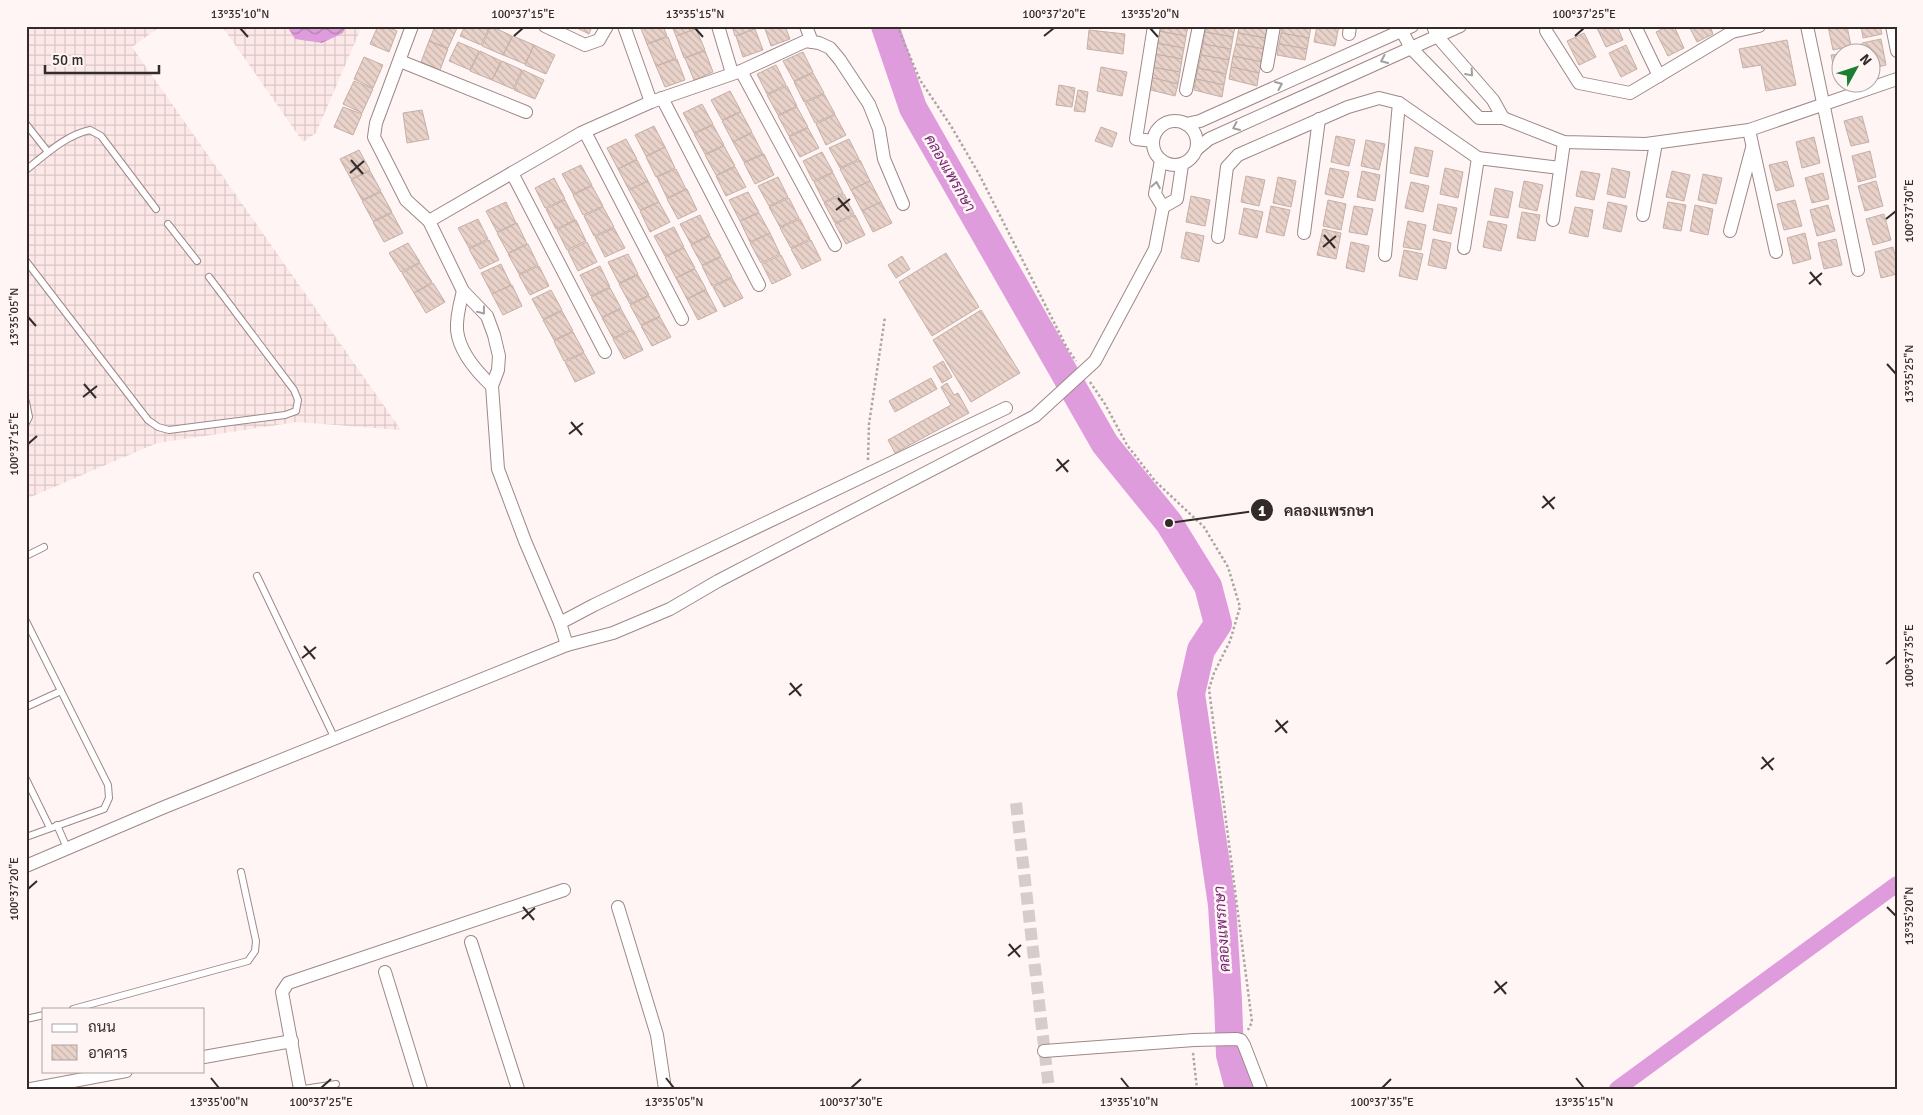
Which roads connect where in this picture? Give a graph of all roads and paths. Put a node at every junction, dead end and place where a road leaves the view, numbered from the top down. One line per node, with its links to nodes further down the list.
1 (412, 26): 23 (street)
2 (545, 26): 3 (street)
3 (607, 26)
4 (624, 26): 29 (street)
5 (718, 26): 25 (street)
6 (806, 26): 20 (street)
7 (897, 26): 74 (path)
8 (1154, 26): 39 (street)
9 (1198, 26): 28 (street)
10 (1274, 26): 24 (street)
11 (1460, 26): 18 (street)
12 (1635, 26): 26 (street)
13 (1758, 26): 17 (street)
14 (1807, 26): 31 (street)
15 (1892, 26): 22 (street)
16 (1404, 28): 21 (street); 36 (street, one-way to 16)
17 (1731, 29): 26 (street)
18 (1435, 31): 21 (street); 33 (street, one-way to 33)
19 (1546, 31): 26 (street)
20 (812, 42): 25 (street); 51 (street)
21 (1412, 48): 33 (street); 43 (street, one-way to 43)
22 (1897, 50)
23 (400, 61): 32 (street); 56 (street)
24 (1267, 66)
25 (737, 72): 29 (street); 61 (street)
26 (1659, 76)
27 (1897, 79): 31 (street)
28 (1186, 90)
29 (656, 100): 38 (street); 69 (street)
30 (1399, 102): 34 (street); 45 (street); 64 (street)
31 (1824, 104): 37 (street); 67 (street)
32 (526, 112)
33 (1503, 118): 40 (street)
34 (1319, 119): 59 (street); 60 (street)
35 (26, 124): 44 (lane)
36 (1186, 124): 39 (street); 43 (street)
37 (1749, 130): 41 (street); 42 (street)
38 (585, 132): 50 (street); 72 (street)
39 (1153, 141): 46 (street)
40 (1564, 142): 41 (street); 48 (street)
41 (1656, 143): 54 (street)
42 (1753, 145): 58 (street); 63 (street)
43 (1197, 149): 47 (street)
44 (48, 152): 49 (lane); 53 (lane)
45 (1478, 158): 48 (street); 62 (street)
46 (1161, 160): 47 (street); 52 (street, one-way to 46)
47 (1182, 165): 52 (street)
48 (1560, 168): 55 (street)
49 (26, 170)
50 (512, 173): 56 (street); 73 (street)
51 (903, 204)
52 (1164, 206): 86 (street)
53 (156, 209)
54 (1643, 215)
55 (1553, 220)
56 (429, 221): 70 (street)
57 (168, 224): 66 (lane)
58 (1730, 231)
59 (1304, 233)
60 (1218, 237)
61 (835, 246)
62 (1464, 248)
63 (1776, 252)
64 (1385, 255)
65 (26, 261): 68 (lane)
66 (196, 261)
67 (1858, 270)
68 (209, 277)
69 (759, 285)
70 (463, 291): 76 (street); 76 (street, one-way to 76)
71 (885, 317): 80 (path)
72 (682, 319)
73 (604, 352)
74 (1078, 364)
75 (1089, 380): 103 (path)
76 (492, 386): 85 (street)
77 (26, 402): 79 (lane)
78 (1006, 408): 80 (street)
79 (26, 423)
80 (868, 474): 85 (street)
81 (44, 548): 82 (lane)
82 (26, 556)
83 (258, 576): 89 (lane)
84 (26, 622): 87 (lane)
85 (560, 623): 86 (street)
86 (567, 646): 89 (street)
87 (61, 691): 88 (lane); 91 (lane)
88 (26, 707)
89 (335, 739): 93 (street)
90 (26, 780): 91 (lane)
91 (54, 826): 92 (lane); 93 (lane)
92 (26, 837)
93 (67, 848): 94 (street)
94 (26, 866)
95 (241, 872): 100 (lane)
96 (564, 890): 104 (street)
97 (618, 907): 115 (street)
98 (471, 942): 114 (street)
99 (385, 972): 113 (street)
100 (77, 1008)
101 (42, 1015): 102 (lane)
102 (26, 1019)
103 (1241, 1038): 105 (street); 117 (street)
104 (292, 1041): 107 (street); 111 (street)
105 (1193, 1045): 106 (street); 116 (path)
106 (1044, 1051)
107 (205, 1057)
108 (121, 1072): 110 (street)
109 (336, 1084): 112 (lane)
110 (31, 1089)
111 (300, 1089)
112 (304, 1089)
113 (422, 1089)
114 (518, 1089)
115 (665, 1089)
116 (1197, 1089)
117 (1261, 1089)

